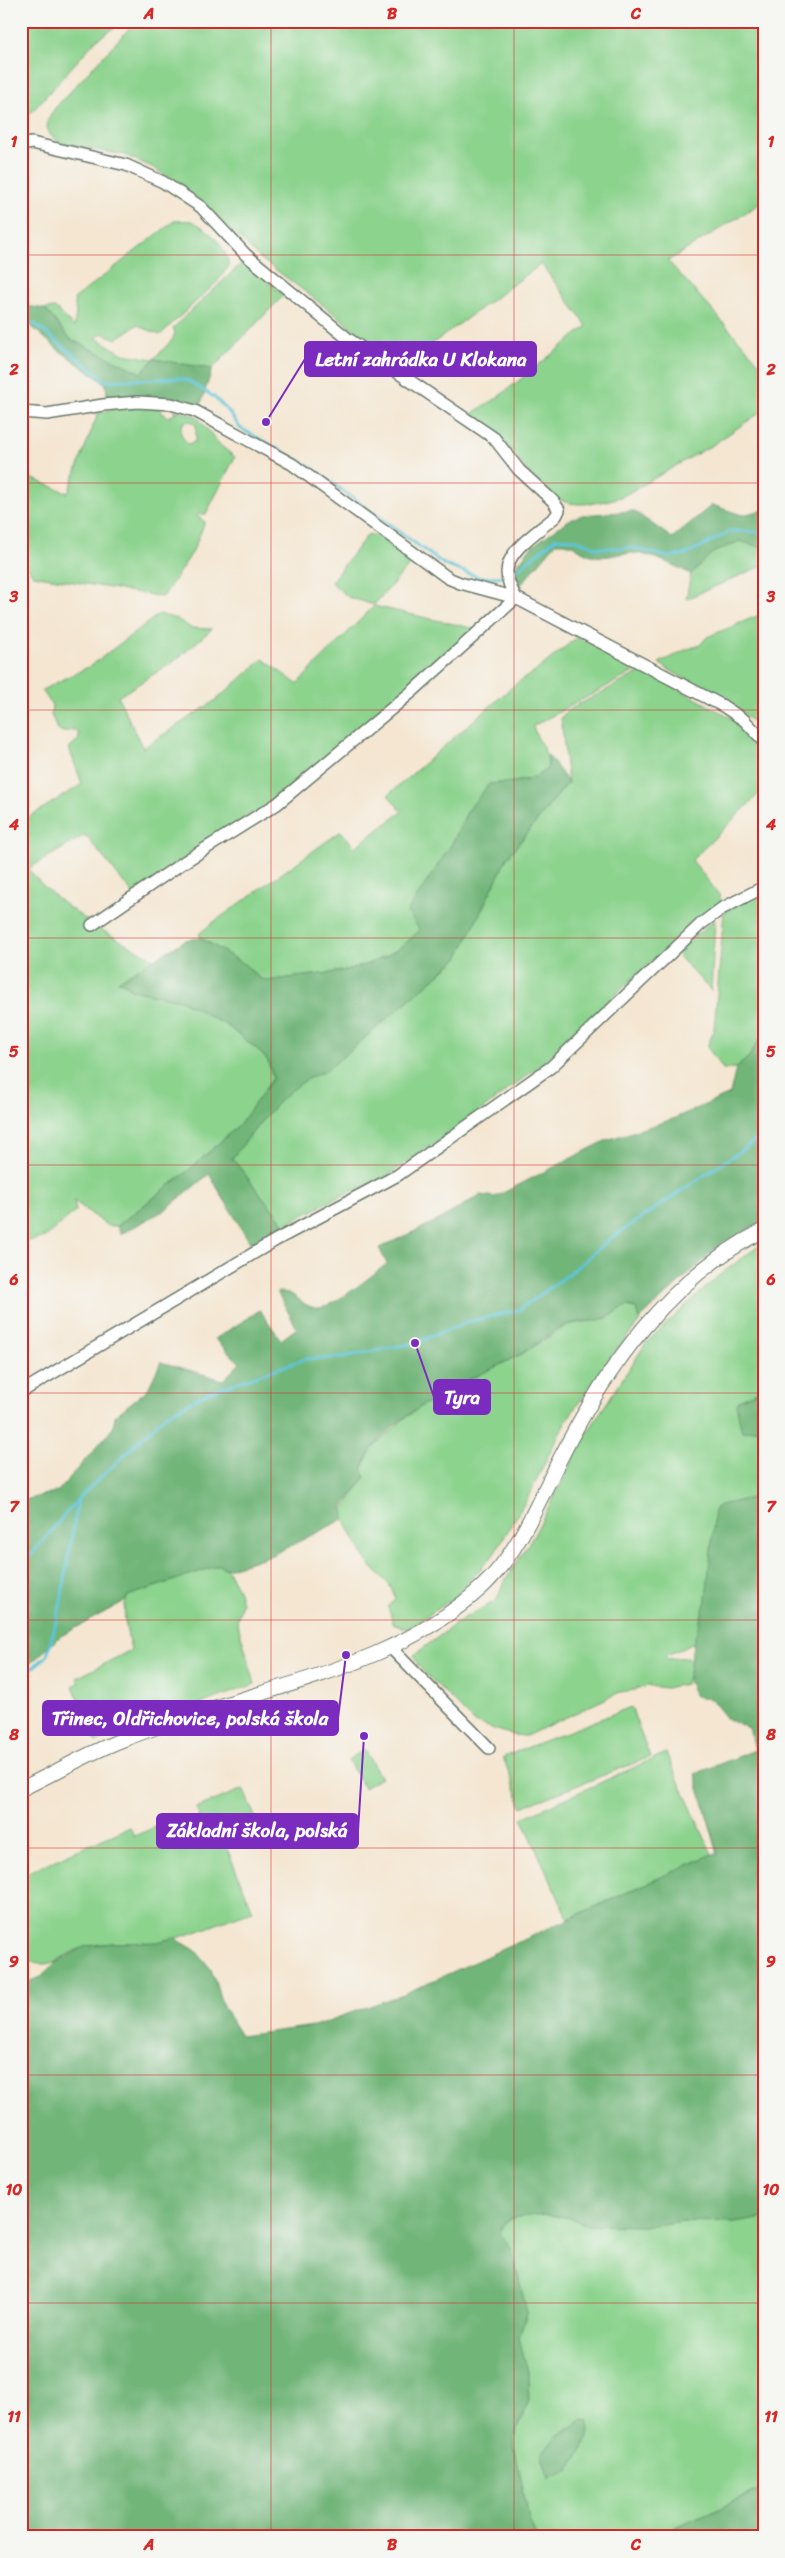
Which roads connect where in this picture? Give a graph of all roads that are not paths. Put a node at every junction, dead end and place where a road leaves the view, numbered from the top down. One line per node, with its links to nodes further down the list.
1 (21, 145): 3 (street)
2 (21, 412): 3 (street)
3 (516, 598): 4 (street); 6 (street)
4 (761, 734)
5 (764, 887): 8 (street)
6 (92, 926)
7 (764, 1230): 9 (street)
8 (21, 1392)
9 (391, 1648): 10 (street); 11 (street)
10 (489, 1748)
11 (21, 1789)

